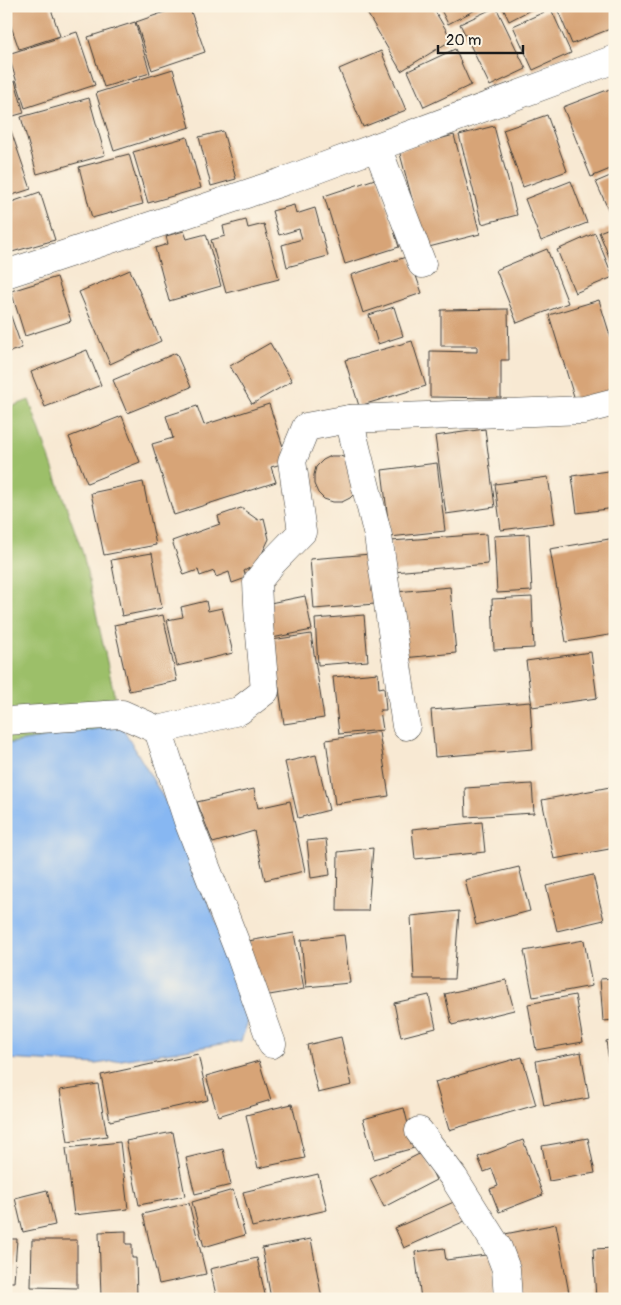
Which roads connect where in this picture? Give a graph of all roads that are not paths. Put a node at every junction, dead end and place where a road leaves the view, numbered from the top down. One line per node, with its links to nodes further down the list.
1 (615, 59): 2 (street)
2 (377, 147): 3 (street); 4 (street)
3 (422, 264)
4 (6, 274)
5 (615, 402): 6 (street)
6 (349, 419): 8 (street); 9 (street)
7 (6, 721): 9 (street)
8 (406, 726)
9 (158, 730): 10 (street)
10 (272, 1044)
11 (419, 1131): 12 (street)
12 (508, 1299)

